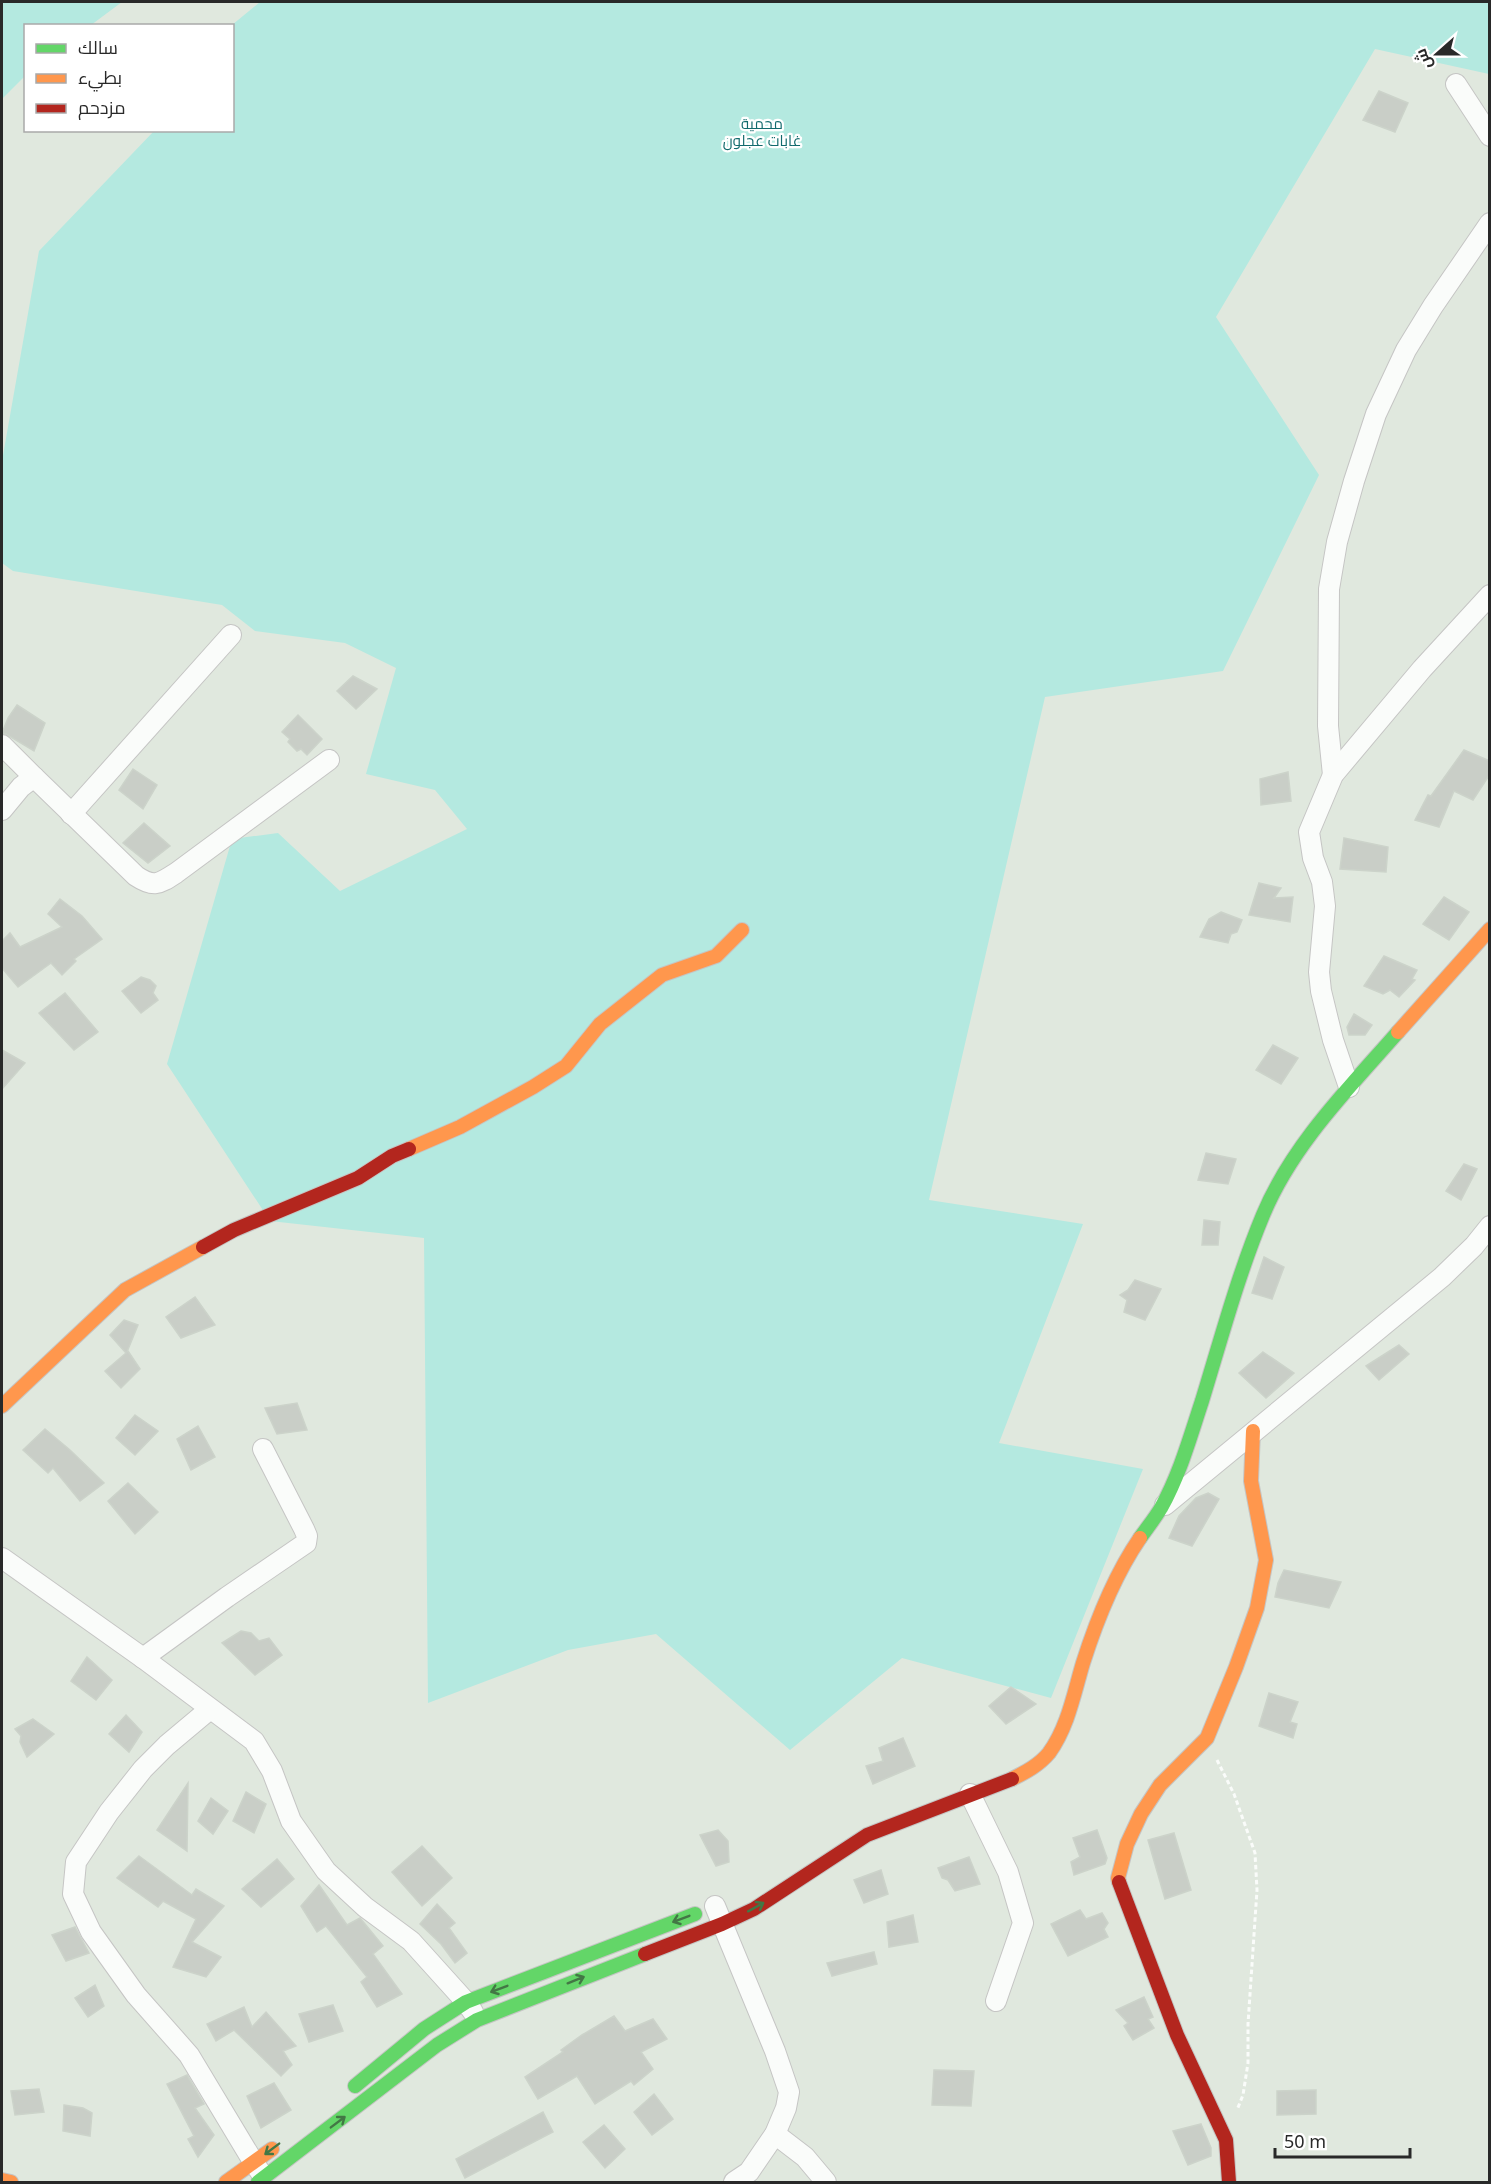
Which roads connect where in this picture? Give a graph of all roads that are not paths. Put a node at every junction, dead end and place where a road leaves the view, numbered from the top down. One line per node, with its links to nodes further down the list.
1 (1456, 84): 2 (street)
2 (1490, 136)
3 (1490, 223): 8 (street)
4 (1490, 595): 8 (street)
5 (231, 635): 11 (street)
6 (2, 745): 9 (street)
7 (329, 760): 11 (street)
8 (1333, 775): 14 (street)
9 (34, 777): 10 (street); 11 (street)
10 (2, 810)
11 (71, 814)
12 (1490, 929): 14 (street)
13 (742, 930): 16 (street)
14 (1349, 1087): 19 (street)
15 (1490, 1226): 17 (street)
16 (2, 1406)
17 (1253, 1431): 19 (street); 39 (street)
18 (263, 1449): 21 (street)
19 (1161, 1508): 23 (street)
20 (2, 1558): 21 (street)
21 (143, 1658): 22 (street)
22 (210, 1709): 28 (street); 33 (street)
23 (970, 1794): 24 (street); 27 (street)
24 (814, 1868): 25 (street); 26 (street, one-way to 24)
25 (764, 1887)
26 (721, 1911): 28 (street, one-way to 28); 29 (street, one-way to 26); 31 (street)
27 (996, 2001)
28 (466, 2002): 29 (street); 30 (street)
29 (477, 2020): 33 (street, one-way to 29)
30 (347, 2093)
31 (775, 2134): 37 (street); 38 (street)
32 (282, 2142): 33 (street, one-way to 33)
33 (259, 2174): 36 (street)
34 (2, 2180): 35 (street)
35 (11, 2182)
36 (226, 2182)
37 (734, 2182)
38 (826, 2182)
39 (1229, 2182)

